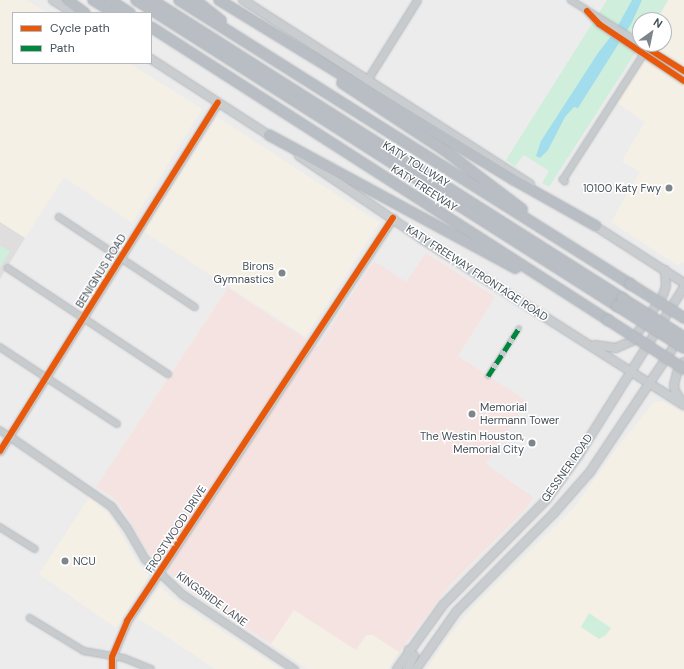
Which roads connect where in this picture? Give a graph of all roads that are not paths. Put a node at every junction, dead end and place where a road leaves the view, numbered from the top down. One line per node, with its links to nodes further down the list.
1 (53, 0): 13 (main road)
2 (67, 0): 14 (highway)
3 (93, 0): 15 (highway)
4 (110, 0): 16 (highway)
5 (136, 0): 41 (highway, KATY TOLLWAY)
6 (152, 0): 41 (highway, KATY TOLLWAY)
7 (179, 0): 22 (highway)
8 (195, 0): 22 (highway)
9 (218, 0): 33 (highway); 34 (highway)
10 (243, 0): 26 (main road)
11 (417, 0): 26 (street)
12 (571, 0): 19 (street)
13 (72, 12)
14 (84, 12)
15 (113, 12)
16 (128, 12)
17 (152, 28): 24 (highway, KATY FREEWAY)
18 (152, 34): 24 (highway)
19 (632, 40)
20 (652, 52): 25 (street)
21 (644, 54): 27 (street); 30 (street)
22 (268, 57): 34 (highway)
23 (152, 60): 28 (main road, KATY FREEWAY FRONTAGE ROAD)
24 (211, 66): 40 (highway, KATY FREEWAY)
25 (684, 71)
26 (367, 80): 33 (main road)
27 (684, 81)
28 (218, 102): 29 (main road, KATY FREEWAY FRONTAGE ROAD); 35 (street, BENIGNUS ROAD)
29 (269, 135): 32 (main road, KATY FREEWAY FRONTAGE ROAD); 40 (highway)
30 (565, 182)
31 (59, 217): 35 (street)
32 (393, 218): 48 (main road, KATY FREEWAY FRONTAGE ROAD); 65 (street, FROSTWOOD DRIVE)
33 (596, 226): 37 (main road)
34 (576, 250): 44 (highway, bridge)
35 (120, 258): 42 (street); 43 (street, BENIGNUS ROAD)
36 (8, 268): 43 (street)
37 (665, 270): 38 (main road); 48 (main road)
38 (684, 283)
39 (684, 287): 53 (main road, GESSNER ROAD)
40 (557, 288): 52 (highway, KATY FREEWAY, bridge)
41 (620, 302): 47 (highway, KATY TOLLWAY, bridge); 50 (highway, KATY TOLLWAY, bridge)
42 (195, 307)
43 (84, 318): 54 (street); 56 (street, BENIGNUS ROAD)
44 (684, 318)
45 (519, 328): 55 (street)
46 (684, 332): 57 (main road, GESSNER ROAD)
47 (684, 338)
48 (586, 342): 53 (main road, KATY FREEWAY FRONTAGE ROAD)
49 (0, 347): 56 (street)
50 (684, 348)
51 (684, 362): 58 (main road)
52 (684, 369)
53 (630, 370): 57 (main road, KATY FREEWAY FRONTAGE ROAD); 67 (main road, GESSNER ROAD)
54 (168, 374)
55 (488, 376)
56 (46, 377): 59 (street); 61 (street, BENIGNUS ROAD)
57 (648, 382): 58 (main road, KATY FREEWAY FRONTAGE ROAD); 74 (main road, GESSNER ROAD)
58 (684, 405)
59 (117, 424)
60 (0, 430): 61 (street, KINGSRIDE LANE)
61 (9, 436): 62 (street, BENIGNUS ROAD); 65 (street, KINGSRIDE LANE)
62 (0, 451)
63 (0, 527): 64 (street)
64 (35, 548)
65 (159, 573): 68 (street, FROSTWOOD DRIVE); 71 (street, KINGSRIDE LANE)
66 (30, 618): 68 (street)
67 (409, 650): 72 (main road, GESSNER ROAD); 73 (main road)
68 (112, 657): 69 (street, FROSTWOOD DRIVE); 70 (street)
69 (112, 669)
70 (151, 669)
71 (294, 669)
72 (397, 669)
73 (407, 669)
74 (416, 669)

